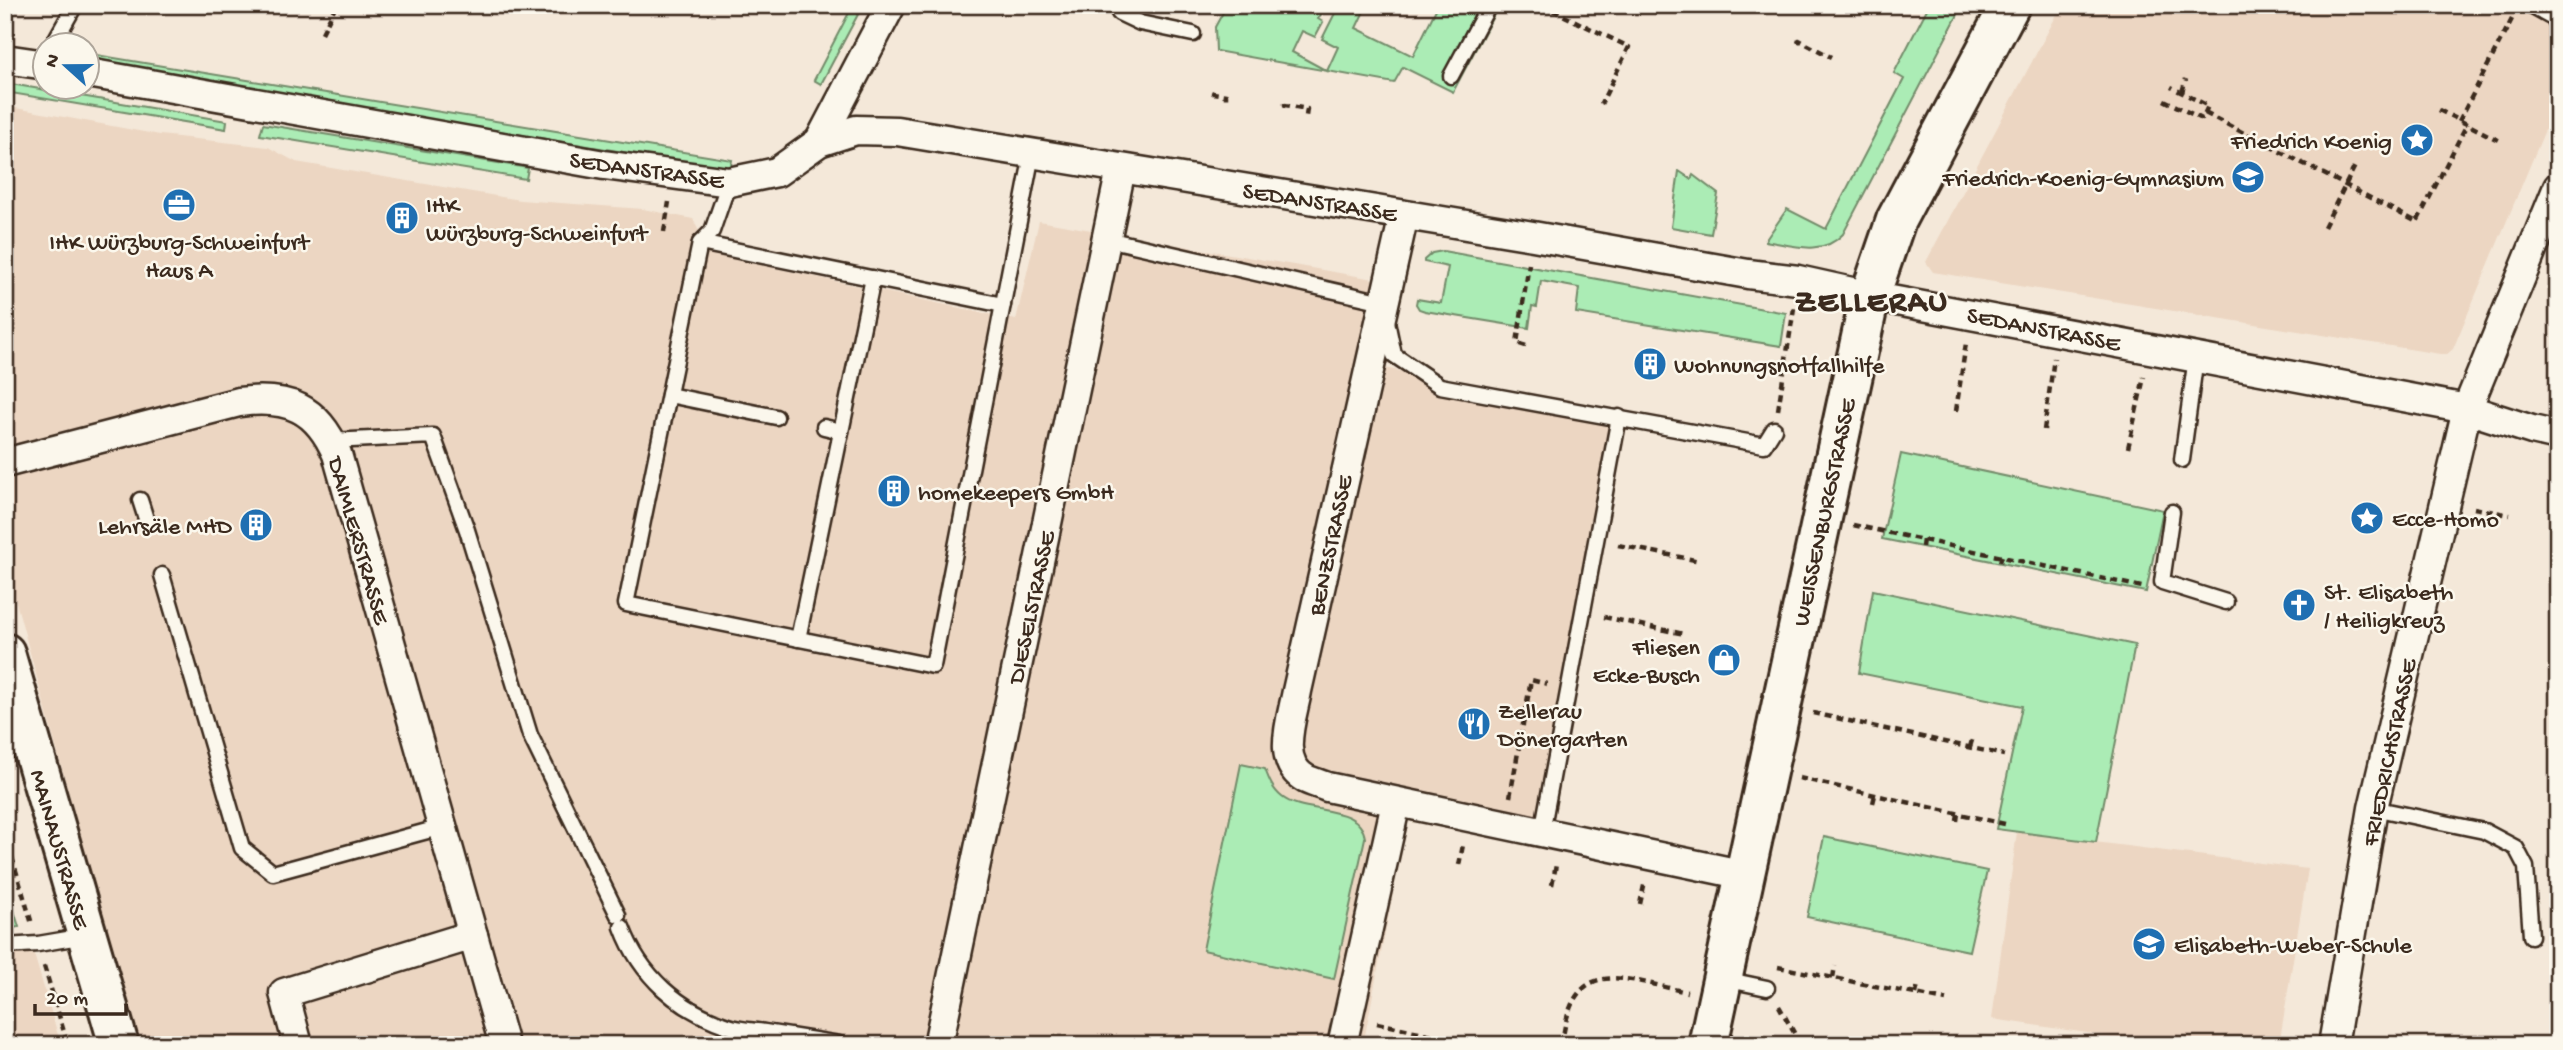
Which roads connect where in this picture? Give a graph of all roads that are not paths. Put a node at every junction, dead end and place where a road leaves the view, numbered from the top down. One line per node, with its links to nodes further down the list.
1 (75, 5): 8 (lane)
2 (891, 5): 14 (street)
3 (1489, 5): 13 (lane)
4 (2010, 5): 23 (street, WEISSENBURGSTRASSE)
5 (2529, 5): 7 (lane)
6 (1119, 13): 9 (lane)
7 (2558, 21)
8 (60, 32)
9 (1193, 34)
10 (32, 58): 11 (street)
11 (5, 59)
12 (102, 75): 17 (street, SEDANSTRASSE)
13 (1451, 76)
14 (819, 142): 15 (street, SEDANSTRASSE); 17 (street, SEDANSTRASSE)
15 (1032, 154): 16 (street, SEDANSTRASSE); 25 (lane)
16 (1121, 169): 19 (street, SEDANSTRASSE); 20 (street, DIESELSTRASSE)
17 (729, 182): 21 (lane)
18 (2558, 187): 28 (street, FRIEDRICHSTRASSE)
19 (1404, 215): 23 (street, SEDANSTRASSE); 24 (street, BENZSTRASSE)
20 (1107, 239): 24 (lane); 60 (street, DIESELSTRASSE)
21 (700, 243): 22 (lane); 27 (lane)
22 (873, 278): 25 (lane); 33 (lane)
23 (1870, 296): 26 (street, SEDANSTRASSE); 49 (street, WEISSENBURGSTRASSE)
24 (1383, 302): 30 (lane); 45 (street, BENZSTRASSE)
25 (1003, 305): 43 (lane)
26 (2196, 357): 28 (street, SEDANSTRASSE); 36 (lane)
27 (669, 395): 29 (lane); 43 (lane)
28 (2467, 409): 34 (street, SEDANSTRASSE); 46 (street, FRIEDRICHSTRASSE)
29 (776, 417)
30 (1619, 418): 32 (lane); 48 (lane)
31 (824, 427): 33 (lane)
32 (1774, 429)
33 (841, 431): 43 (lane)
34 (2558, 436)
35 (331, 441): 37 (street, DAIMLERSTRASSE); 47 (street, DAIMLERSTRASSE); 56 (lane)
36 (2182, 460)
37 (5, 463)
38 (140, 500): 40 (lane)
39 (2172, 512): 42 (lane)
40 (147, 522)
41 (162, 575): 47 (lane)
42 (2226, 602)
43 (799, 639)
44 (5, 653): 50 (street, MAINAUSTRASSE)
45 (1396, 803): 48 (street, BENZSTRASSE); 61 (street)
46 (2373, 808): 52 (lane); 63 (street, FRIEDRICHSTRASSE)
47 (442, 827): 51 (street, DAIMLERSTRASSE)
48 (1542, 832): 49 (street, BENZSTRASSE)
49 (1745, 875): 54 (street, WEISSENBURGSTRASSE)
50 (87, 935): 53 (lane); 57 (street, MAINAUSTRASSE)
51 (473, 935): 58 (street); 59 (street, DAIMLERSTRASSE)
52 (2531, 936)
53 (5, 946)
54 (1723, 978): 55 (lane); 62 (street, WEISSENBURGSTRASSE)
55 (1767, 988)
56 (839, 1044)
57 (119, 1045)
58 (298, 1045)
59 (504, 1045)
60 (938, 1045)
61 (1342, 1045)
62 (1709, 1045)
63 (2333, 1045)

